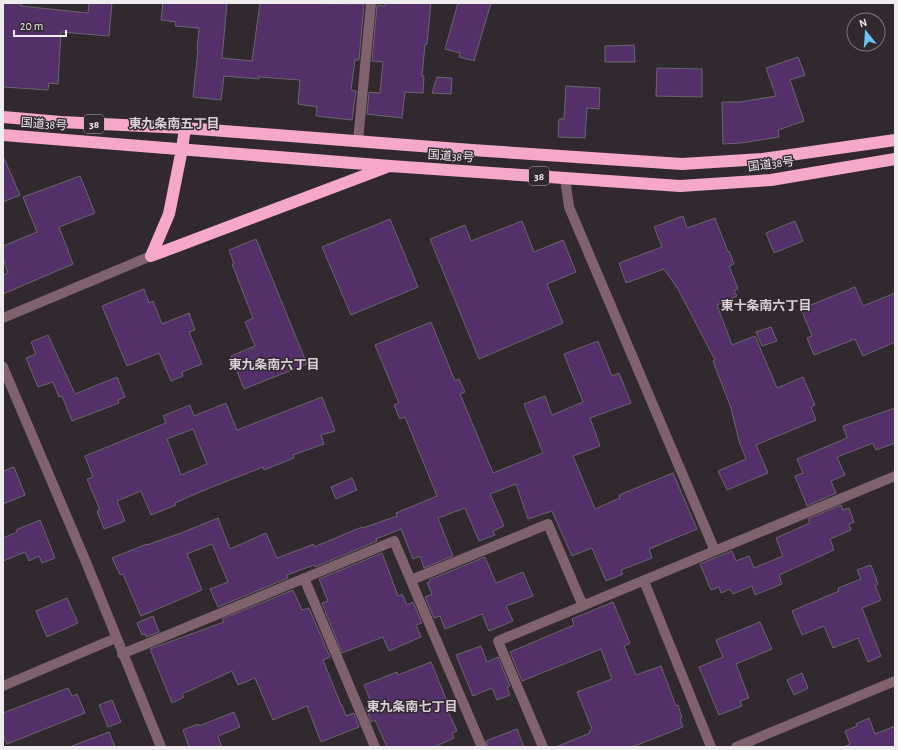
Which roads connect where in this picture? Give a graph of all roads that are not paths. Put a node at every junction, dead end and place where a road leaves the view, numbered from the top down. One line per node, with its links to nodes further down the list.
1 (371, 3): 6 (street)
2 (3, 117): 3 (highway, 国道38号 / 38)
3 (185, 128): 6 (highway, 国道38号 / 38); 7 (highway)
4 (3, 135): 7 (highway, 国道38号 / 38)
5 (895, 140): 6 (highway, 国道38号 / 38)
6 (358, 141)
7 (182, 149): 9 (highway, 国道38号 / 38); 11 (highway)
8 (895, 159): 10 (highway, 国道38号 / 38)
9 (390, 166): 10 (highway, 国道38号 / 38); 11 (highway)
10 (565, 178): 15 (street)
11 (151, 256): 12 (street)
12 (3, 318)
13 (3, 368): 20 (street)
14 (895, 476): 15 (street)
15 (715, 551): 18 (street)
16 (304, 578): 17 (street); 21 (street); 25 (street)
17 (411, 580): 19 (street); 26 (street)
18 (644, 581): 19 (street); 28 (street)
19 (583, 606): 27 (street)
20 (116, 638): 21 (street); 23 (street)
21 (122, 654): 24 (street)
22 (895, 681): 29 (street)
23 (3, 686)
24 (161, 747)
25 (375, 747)
26 (482, 747)
27 (543, 747)
28 (711, 747)
29 (736, 747)

